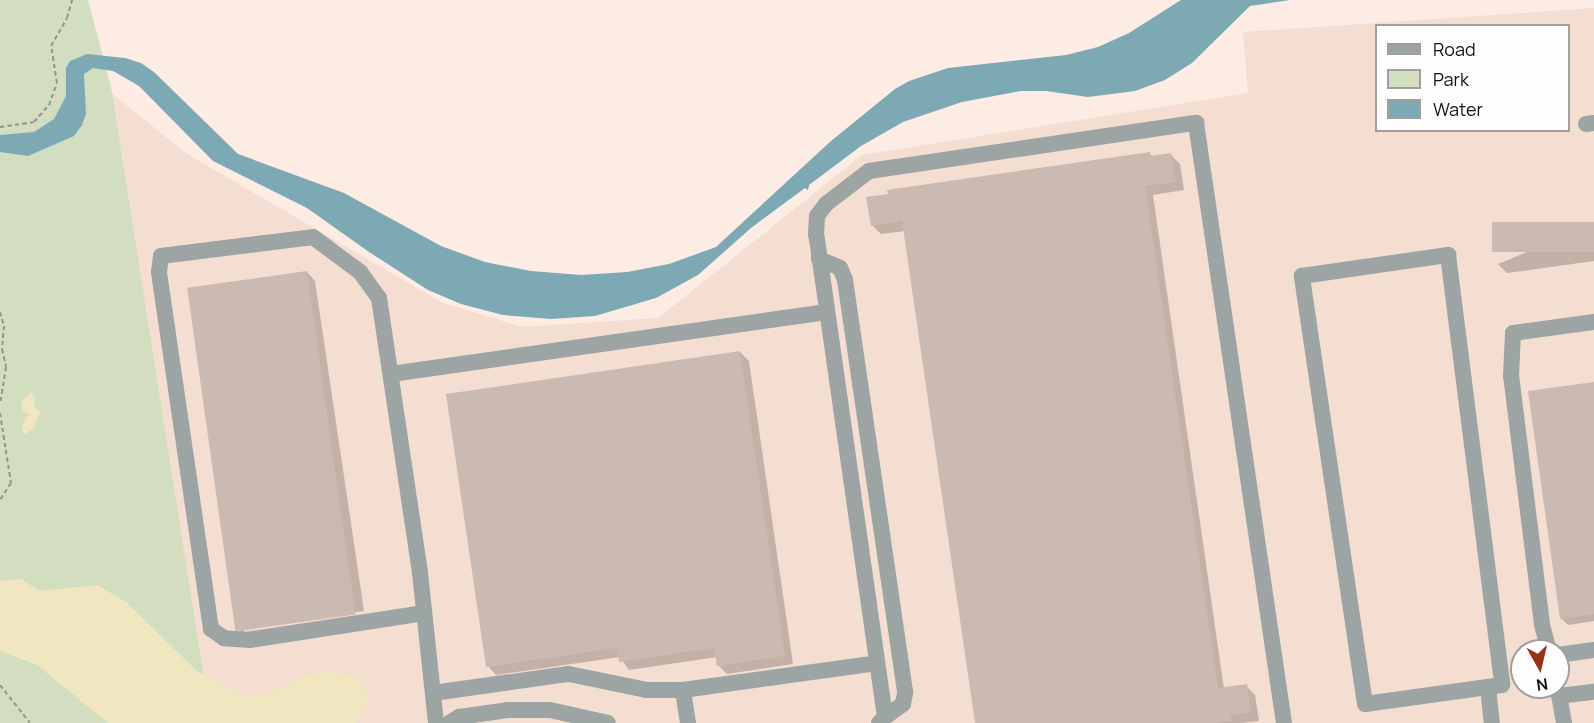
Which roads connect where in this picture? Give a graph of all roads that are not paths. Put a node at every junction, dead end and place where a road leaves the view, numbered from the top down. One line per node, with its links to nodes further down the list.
1 (819, 259): 2 (lane); 5 (lane); 23 (lane)
2 (827, 312): 4 (lane); 6 (lane)
3 (1594, 322): 8 (lane)
4 (391, 374): 7 (lane); 7 (lane)
5 (879, 510): 6 (lane); 18 (lane)
6 (856, 514): 11 (lane)
7 (424, 613): 16 (lane)
8 (1546, 639)
9 (1594, 650): 10 (lane)
10 (1570, 653)
11 (877, 663): 13 (lane); 18 (lane)
12 (1488, 687): 12 (lane); 24 (lane)
13 (683, 690): 16 (lane); 22 (lane)
14 (1570, 692): 15 (lane)
15 (1594, 692)
16 (433, 693): 19 (lane)
17 (1559, 699): 25 (lane)
18 (882, 720)
19 (436, 723)
20 (449, 723): 21 (lane)
21 (608, 723)
22 (688, 723)
23 (1284, 723)
24 (1492, 723)
25 (1564, 723)

